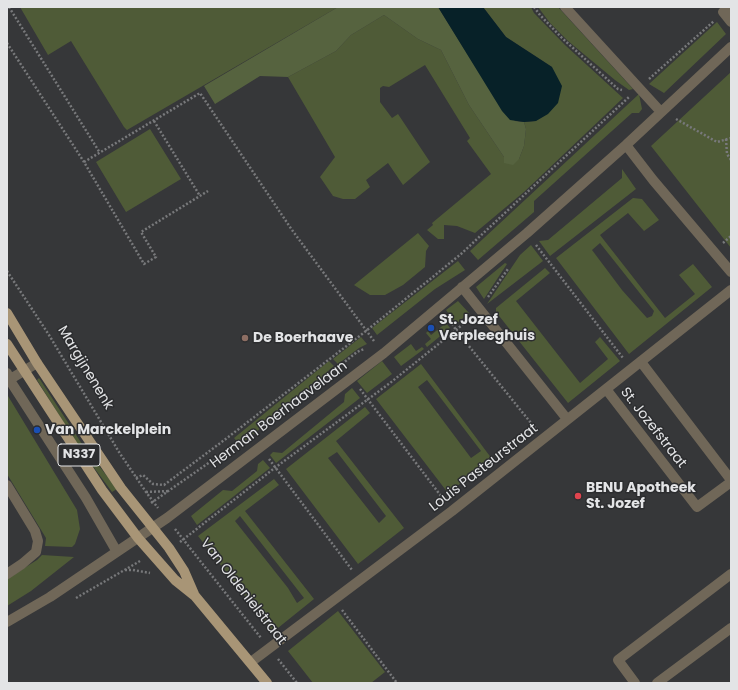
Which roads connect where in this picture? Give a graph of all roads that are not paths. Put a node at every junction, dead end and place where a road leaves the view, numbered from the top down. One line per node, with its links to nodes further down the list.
1 (565, 7): 5 (street)
2 (726, 10): 3 (street)
3 (731, 22)
4 (731, 47): 5 (street, Herman Boerhaavelaan)
5 (661, 112): 6 (street, Herman Boerhaavelaan)
6 (626, 145): 7 (street); 8 (street, Herman Boerhaavelaan)
7 (731, 272)
8 (462, 287): 17 (street); 20 (street, Herman Boerhaavelaan)
9 (731, 290): 12 (street, Louis Pasteurstraat)
10 (7, 313): 13 (main road, N337)
11 (7, 344): 14 (main road, N337)
12 (642, 362): 16 (street, Louis Pasteurstraat); 18 (street, St. Jozefstraat)
13 (37, 363): 14 (street); 20 (main road, N337)
14 (24, 370): 15 (street); 21 (main road, N337)
15 (8, 378): 22 (street)
16 (606, 389): 17 (street, Louis Pasteurstraat); 18 (street, St. Jozefstraat)
17 (567, 420): 28 (street, Louis Pasteurstraat)
18 (731, 481)
19 (7, 486): 23 (street)
20 (153, 528): 21 (street, Herman Boerhaavelaan); 25 (main road, N337)
21 (138, 538): 22 (street, Herman Boerhaavelaan); 25 (main road, N337)
22 (117, 552): 26 (street, Herman Boerhaavelaan)
23 (7, 574)
24 (731, 574): 30 (street)
25 (195, 596): 28 (main road, N337)
26 (7, 622)
27 (731, 628): 31 (street)
28 (251, 662): 29 (main road, N337)
29 (267, 683)
30 (635, 683)
31 (657, 683)

